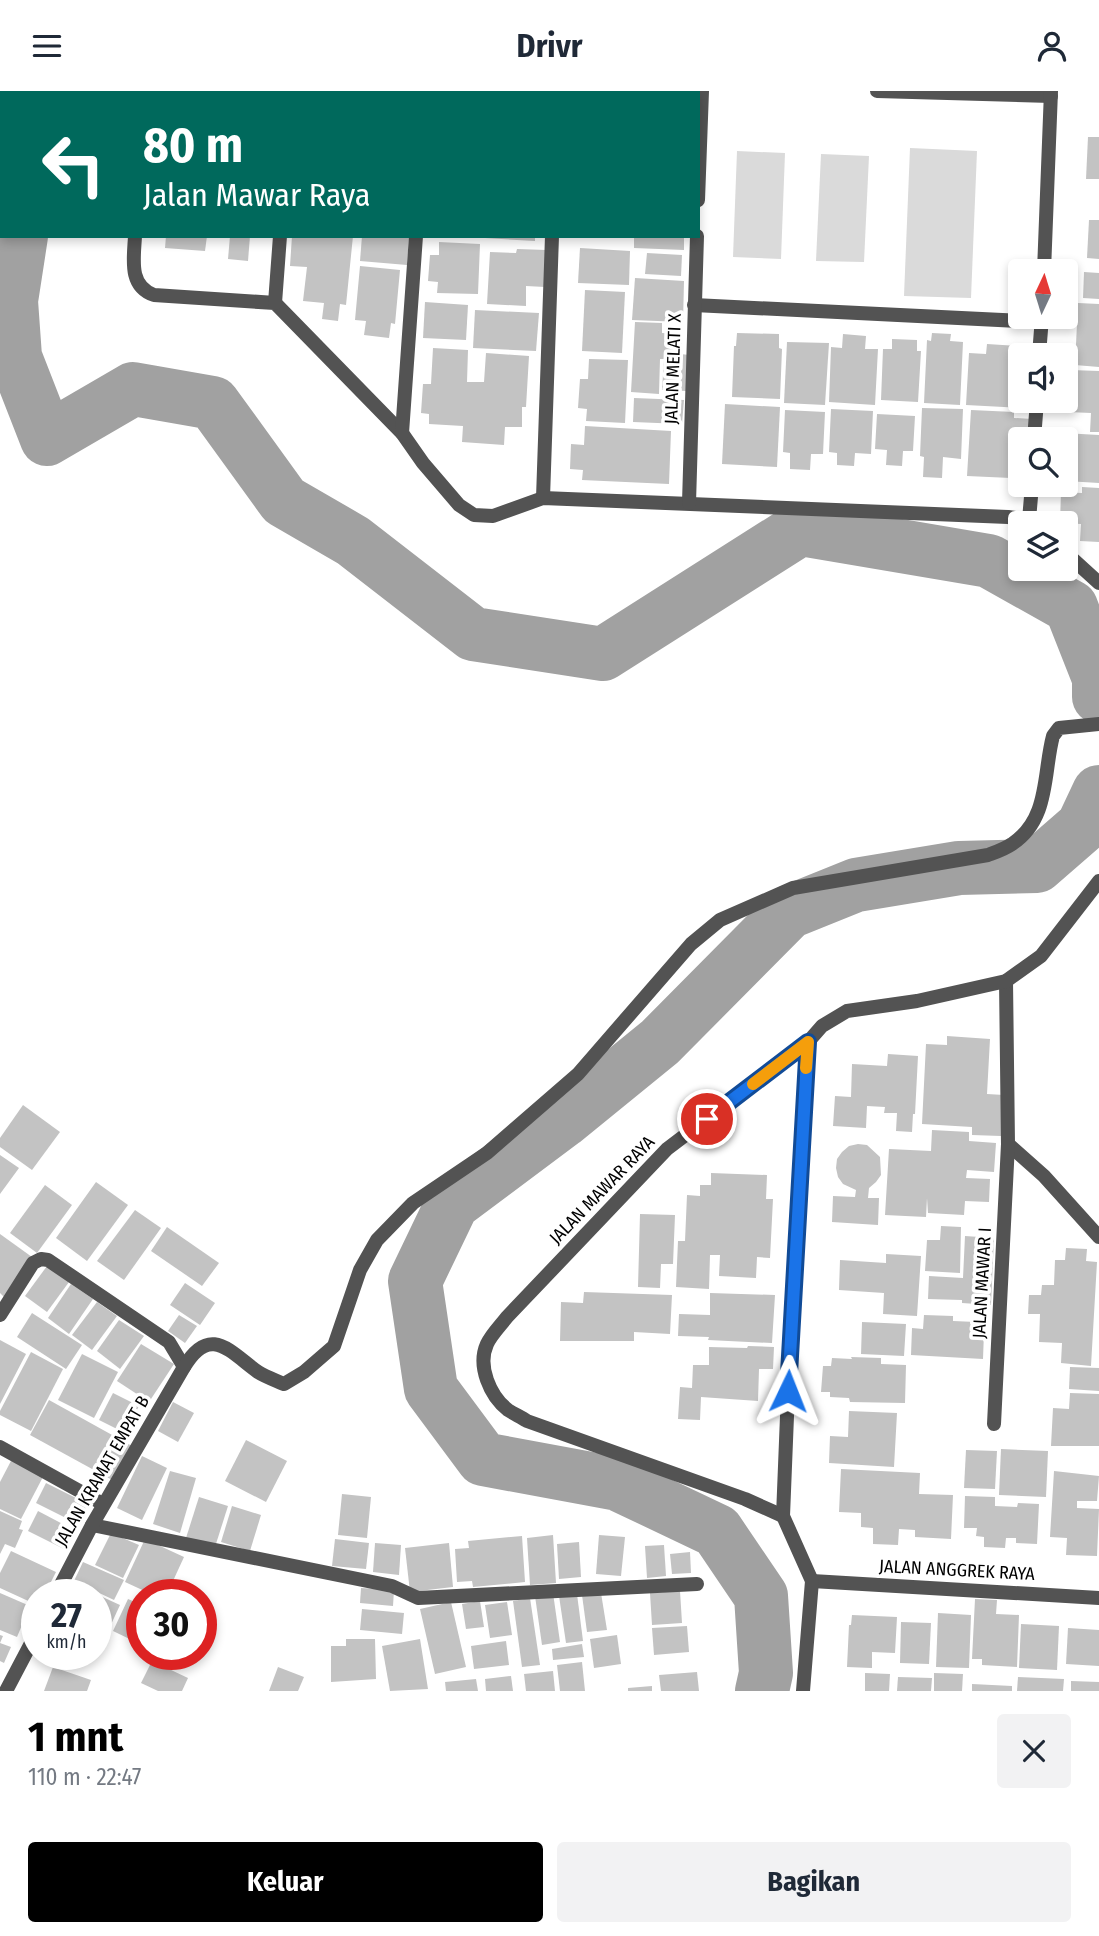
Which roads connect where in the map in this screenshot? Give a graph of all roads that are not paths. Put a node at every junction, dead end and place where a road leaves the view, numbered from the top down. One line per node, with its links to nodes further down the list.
1 (702, 91): 4 (street)
2 (877, 91): 3 (street)
3 (1051, 94): 10 (street)
4 (700, 146)
5 (135, 238): 11 (street)
6 (280, 238): 11 (street)
7 (416, 238): 14 (street)
8 (552, 238): 15 (street)
9 (697, 238): 12 (street, JALAN MELATI X)
10 (1044, 259)
11 (275, 303): 14 (street)
12 (694, 305): 13 (street); 16 (street, JALAN MELATI X)
13 (1008, 319)
14 (402, 433): 15 (street)
15 (543, 498): 16 (street)
16 (689, 503): 17 (street)
17 (1008, 517)
18 (1078, 564): 19 (street)
19 (1099, 583)
20 (1099, 724): 27 (street, JALAN KRAMAT EMPAT B)
21 (1099, 881): 22 (street, JALAN MAWAR RAYA)
22 (1006, 981): 23 (street, JALAN MAWAR RAYA); 24 (street, JALAN MAWAR I)
23 (808, 1042): 31 (street); 31 (street, JALAN MAWAR RAYA)
24 (1008, 1144): 25 (street); 28 (street, JALAN MAWAR I)
25 (1099, 1237)
26 (0, 1315): 27 (street)
27 (184, 1367): 30 (street, JALAN KRAMAT EMPAT B)
28 (994, 1424)
29 (0, 1447): 30 (street)
30 (103, 1504): 32 (street, JALAN KRAMAT EMPAT B)
31 (783, 1516): 34 (street)
32 (92, 1525): 33 (street, JALAN KRAMAT EMPAT B); 35 (street)
33 (64, 1579)
34 (812, 1581): 36 (street, JALAN ANGGREK RAYA); 39 (street)
35 (697, 1584)
36 (1099, 1598)
37 (21, 1662): 38 (street)
38 (6, 1691)
39 (803, 1691)

